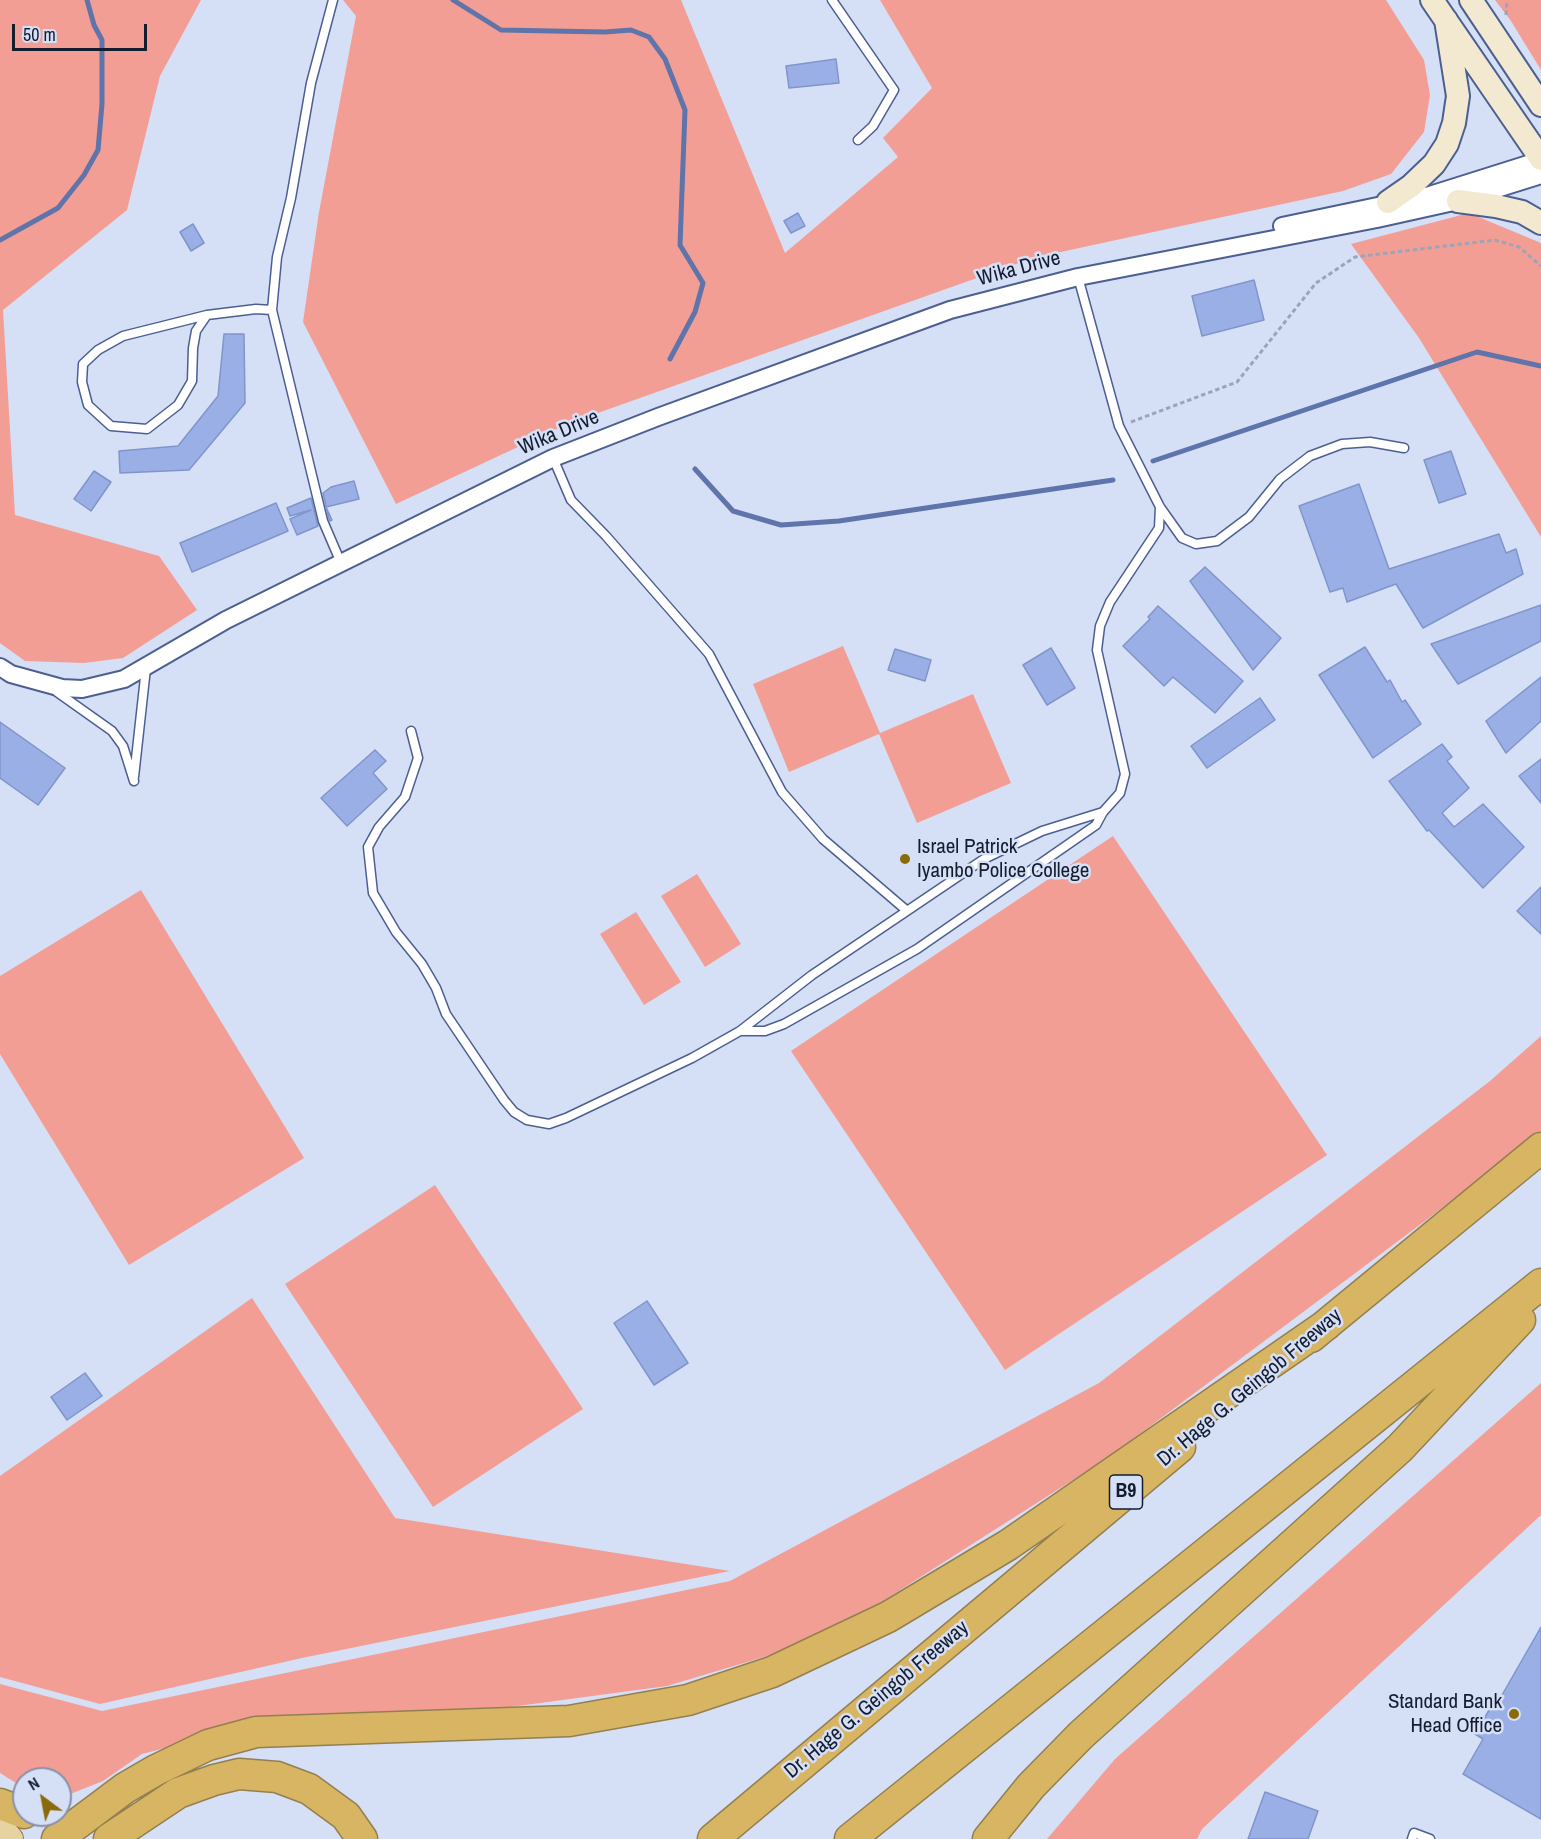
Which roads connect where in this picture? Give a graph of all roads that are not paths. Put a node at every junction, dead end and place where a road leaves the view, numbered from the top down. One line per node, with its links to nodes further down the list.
1 (333, 0): 15 (lane)
2 (832, 0): 7 (lane)
3 (1432, 0): 5 (main road)
4 (1471, 0): 6 (main road)
5 (1446, 20): 8 (main road); 11 (main road)
6 (1541, 105)
7 (858, 140)
8 (1541, 159): 11 (street, Wika Drive)
9 (1541, 174): 10 (street, Wika Drive)
10 (1458, 201): 12 (main road); 13 (street, Wika Drive)
11 (1388, 202): 13 (street, Wika Drive)
12 (1541, 222)
13 (1163, 259): 14 (street, Wika Drive)
14 (1078, 277): 18 (street, Wika Drive); 19 (lane)
15 (272, 310): 16 (lane); 20 (lane)
16 (207, 315): 16 (lane)
17 (1404, 448): 19 (lane)
18 (553, 458): 20 (street, Wika Drive); 26 (lane)
19 (1160, 507): 25 (lane)
20 (341, 563): 22 (street, Wika Drive)
21 (0, 666): 23 (street, Wika Drive)
22 (146, 667): 23 (street, Wika Drive); 23 (lane)
23 (45, 683)
24 (411, 731): 27 (lane)
25 (1103, 812): 26 (lane); 27 (lane)
26 (906, 910): 27 (lane)
27 (740, 1031)
28 (1541, 1148): 31 (highway, Dr. Hage G. Geingob Freeway / B9)
29 (1541, 1284): 40 (highway)
30 (1541, 1299): 41 (highway)
31 (1326, 1325): 32 (highway); 39 (highway, Dr. Hage G. Geingob Freeway / B9)
32 (125, 1788): 33 (highway); 36 (highway)
33 (72, 1808)
34 (0, 1827): 35 (main road)
35 (10, 1839)
36 (57, 1839)
37 (109, 1839): 38 (highway)
38 (362, 1839)
39 (713, 1839)
40 (850, 1839)
41 (988, 1839)
42 (1412, 1839): 43 (lane)
43 (1430, 1839)

